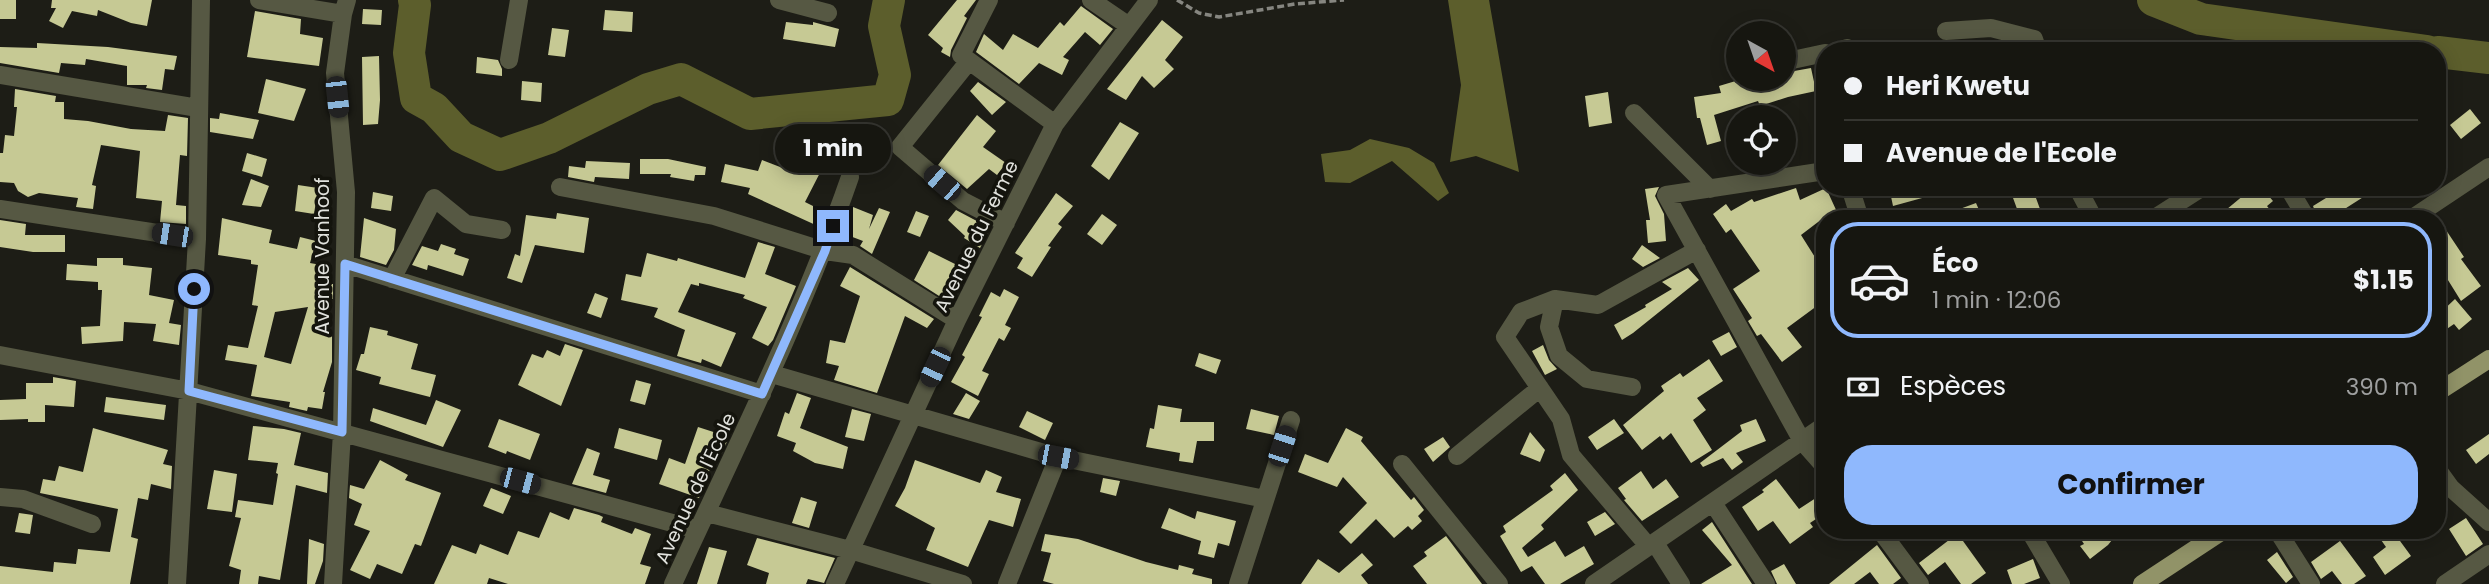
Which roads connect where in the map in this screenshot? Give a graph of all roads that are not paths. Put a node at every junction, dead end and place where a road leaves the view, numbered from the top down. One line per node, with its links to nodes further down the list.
1 (201, 0): 18 (street)
2 (259, 0): 8 (street, Avenue Vanhoof)
3 (519, 0): 15 (street)
4 (779, 0): 9 (street)
5 (989, 0): 16 (street)
6 (1091, 0): 10 (street)
7 (1149, 0): 10 (street, Avenue du Ferme)
8 (345, 7): 37 (street, Avenue Vanhoof)
9 (828, 13)
10 (1129, 26): 20 (street, Avenue du Ferme)
11 (1946, 31): 12 (street)
12 (2035, 42)
13 (1816, 55): 14 (street)
14 (1796, 59)
15 (509, 60)
16 (969, 61): 20 (street); 32 (street)
17 (0, 75): 18 (street)
18 (198, 108): 34 (street)
19 (1634, 113): 25 (street)
20 (1055, 124): 32 (street, Avenue du Ferme)
21 (2489, 167): 27 (street)
22 (1816, 172): 25 (street)
23 (850, 177): 36 (street, Avenue de l'Ecole)
24 (560, 187): 36 (street)
25 (1710, 189): 35 (street)
26 (2189, 196): 30 (street)
27 (2446, 196)
28 (2446, 196): 31 (street)
29 (0, 208): 34 (street)
30 (2167, 210)
31 (2424, 210)
32 (1006, 223): 40 (street, Avenue du Ferme)
33 (502, 230): 38 (street)
34 (197, 239): 47 (street)
35 (1697, 250): 39 (street); 53 (street)
36 (825, 251): 40 (street); 43 (street, Avenue de l'Ecole)
37 (345, 264): 38 (street); 52 (street, Avenue Vanhoof)
38 (392, 279): 48 (street)
39 (1555, 299): 44 (street); 46 (street)
40 (957, 320): 49 (street, Avenue du Ferme)
41 (0, 355): 47 (street)
42 (2489, 359): 45 (main road)
43 (772, 374): 48 (street, Avenue de l'Ecole); 49 (street)
44 (1632, 387)
45 (2446, 387)
46 (1540, 388): 54 (street); 70 (street)
47 (189, 391): 52 (street); 73 (street)
48 (762, 394): 62 (street, Avenue de l'Ecole)
49 (913, 414): 55 (street); 71 (street, Avenue du Ferme)
50 (1291, 420): 60 (street)
51 (1816, 431): 53 (street)
52 (342, 432): 65 (street); 74 (street, Avenue Vanhoof)
53 (1802, 441): 56 (street); 61 (street)
54 (1457, 456)
55 (1058, 457): 60 (street); 78 (street)
56 (1816, 457)
57 (1402, 464): 80 (street)
58 (2446, 481): 63 (street)
59 (0, 497): 64 (street)
60 (1265, 499): 79 (street)
61 (1713, 503): 70 (street); 83 (street)
62 (707, 513): 65 (street, Avenue de l'Ecole); 71 (street)
63 (2489, 522)
64 (92, 524)
65 (698, 530): 75 (street, Avenue de l'Ecole)
66 (1887, 539): 84 (street)
67 (2034, 539): 85 (street)
68 (2210, 539): 86 (main road)
69 (2283, 539): 87 (street)
70 (1652, 545): 81 (street); 82 (street)
71 (850, 550): 76 (street, Avenue du Ferme); 77 (street)
72 (2489, 554): 88 (street)
73 (177, 584)
74 (333, 584)
75 (673, 584)
76 (835, 584)
77 (963, 584)
78 (1007, 584)
79 (1238, 584)
80 (1499, 584)
81 (1594, 584)
82 (1682, 584)
83 (1766, 584)
84 (1920, 584)
85 (2061, 584)
86 (2142, 584)
87 (2311, 584)
88 (2445, 584)

